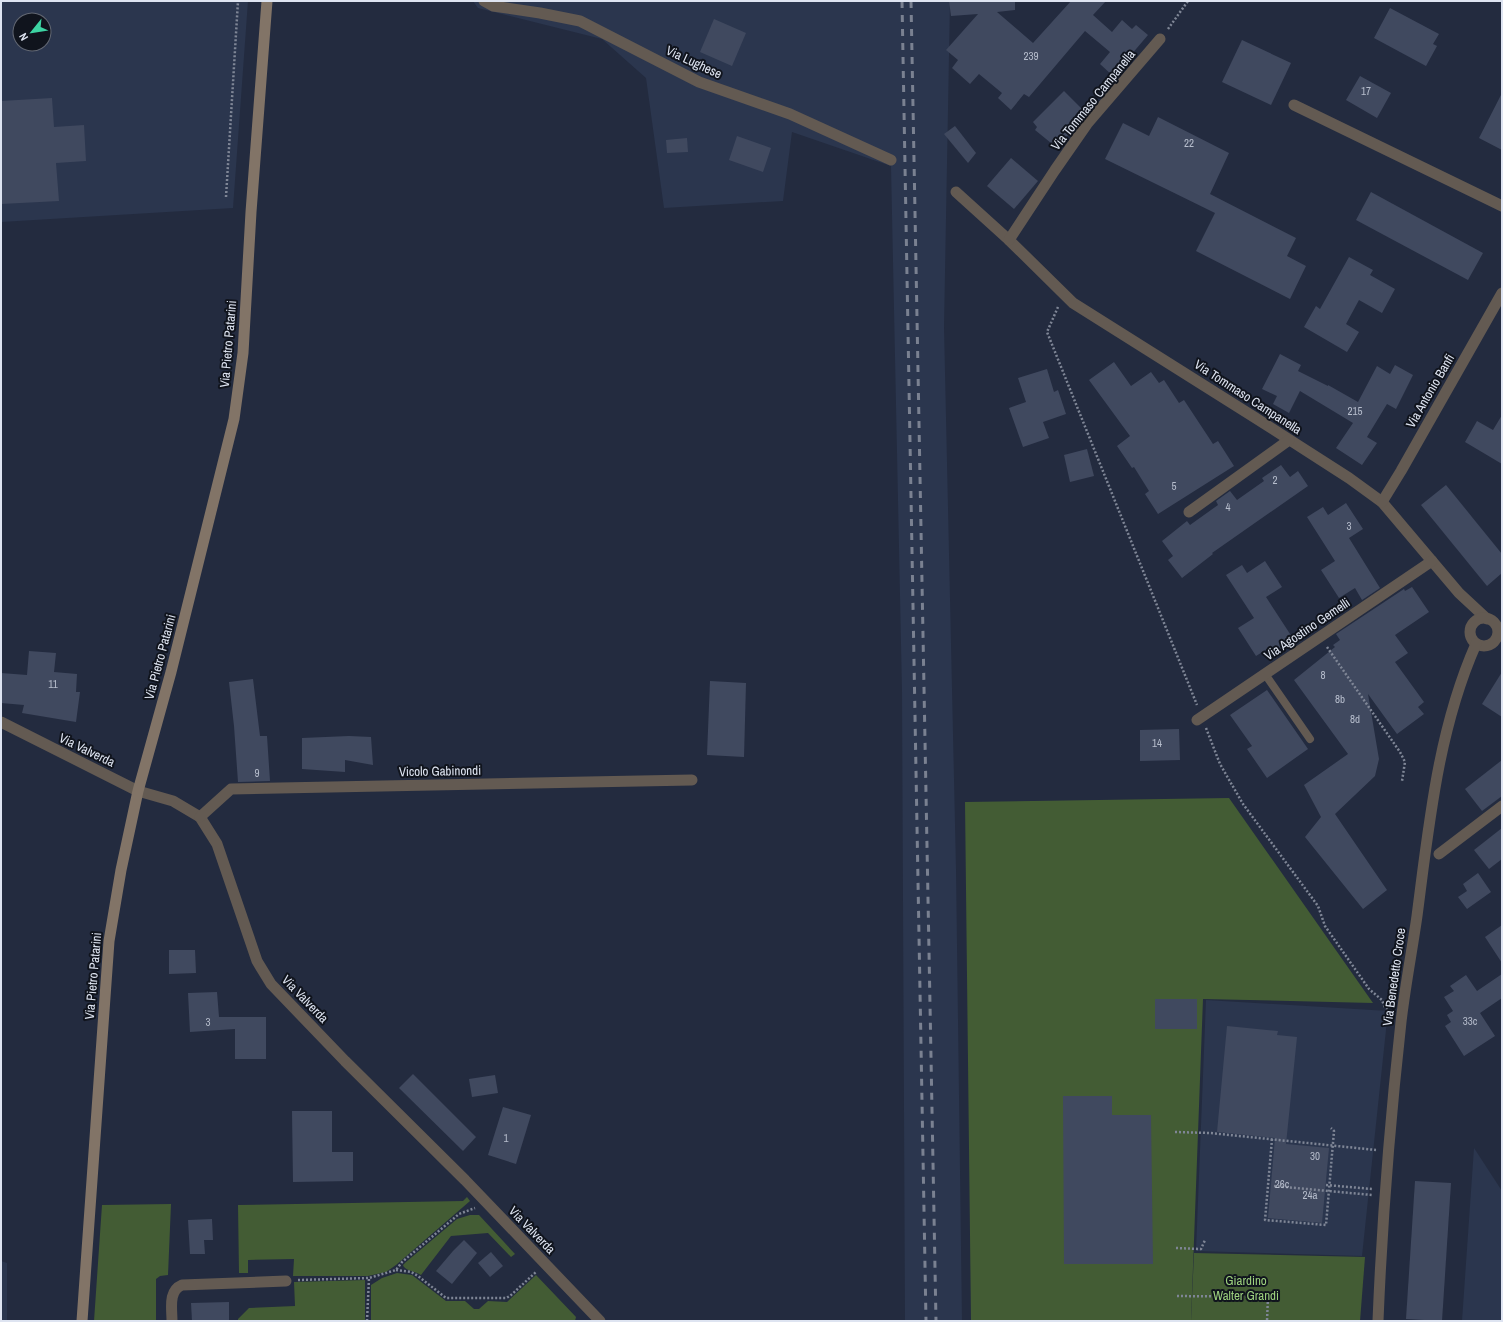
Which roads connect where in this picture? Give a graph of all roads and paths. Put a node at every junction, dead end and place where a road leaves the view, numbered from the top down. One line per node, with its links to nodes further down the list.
1 (238, 1): 9 (path)
2 (267, 1): 30 (main road, Via Pietro Patarini)
3 (484, 1): 7 (street, Via Lughese)
4 (1188, 1): 5 (path)
5 (1160, 39): 11 (street, Via Tommaso Campanella)
6 (1294, 105): 10 (street)
7 (891, 160)
8 (956, 192): 11 (street, Via Tommaso Campanella)
9 (226, 197)
10 (1502, 206)
11 (1009, 240): 13 (street, Via Tommaso Campanella)
12 (1502, 293): 15 (street, Via Antonio Banfi)
13 (1064, 294): 14 (street, Via Tommaso Campanella); 25 (path)
14 (1289, 440): 15 (street, Via Tommaso Campanella); 16 (street)
15 (1382, 502): 17 (street, Via Tommaso Campanella)
16 (1189, 512)
17 (1432, 561): 18 (street, Via Tommaso Campanella); 21 (street, Via Agostino Gemelli)
18 (1459, 593): 19 (street, Via Tommaso Campanella); 20 (street, Via Tommaso Campanella)
19 (1487, 618): 20 (street); 22 (street, Via Tommaso Campanella)
20 (1472, 624): 23 (street, Via Tommaso Campanella)
21 (1320, 637): 24 (street, Via Agostino Gemelli); 29 (path)
22 (1500, 637): 23 (street, Via Tommaso Campanella)
23 (1476, 644): 57 (street, Via Benedetto Croce)
24 (1265, 674): 25 (street, Via Agostino Gemelli); 27 (lane)
25 (1200, 719): 34 (path)
26 (1, 722): 30 (street, Via Valverda)
27 (1310, 739)
28 (692, 780): 32 (street, Vicolo Gabinondi)
29 (1402, 781)
30 (138, 791): 32 (street, Via Valverda); 52 (main road, Via Pietro Patarini)
31 (1502, 806): 33 (street)
32 (200, 817): 55 (street, Via Valverda)
33 (1439, 854)
34 (1391, 1010)
35 (1331, 1128): 38 (path)
36 (1175, 1132): 37 (path)
37 (1272, 1139): 38 (path); 40 (path)
38 (1332, 1145): 39 (path); 40 (path)
39 (1377, 1150)
40 (1328, 1185): 42 (path)
41 (1274, 1186): 43 (path)
42 (1373, 1189)
43 (1372, 1195)
44 (480, 1214): 48 (path)
45 (1205, 1240): 46 (path)
46 (1176, 1248)
47 (532, 1267): 48 (path)
48 (396, 1270): 49 (path)
49 (369, 1278): 50 (path); 54 (path)
50 (289, 1280): 53 (street)
51 (1177, 1296): 56 (path)
52 (82, 1321)
53 (172, 1321)
54 (367, 1321)
55 (600, 1321)
56 (1267, 1321)
57 (1378, 1321)

